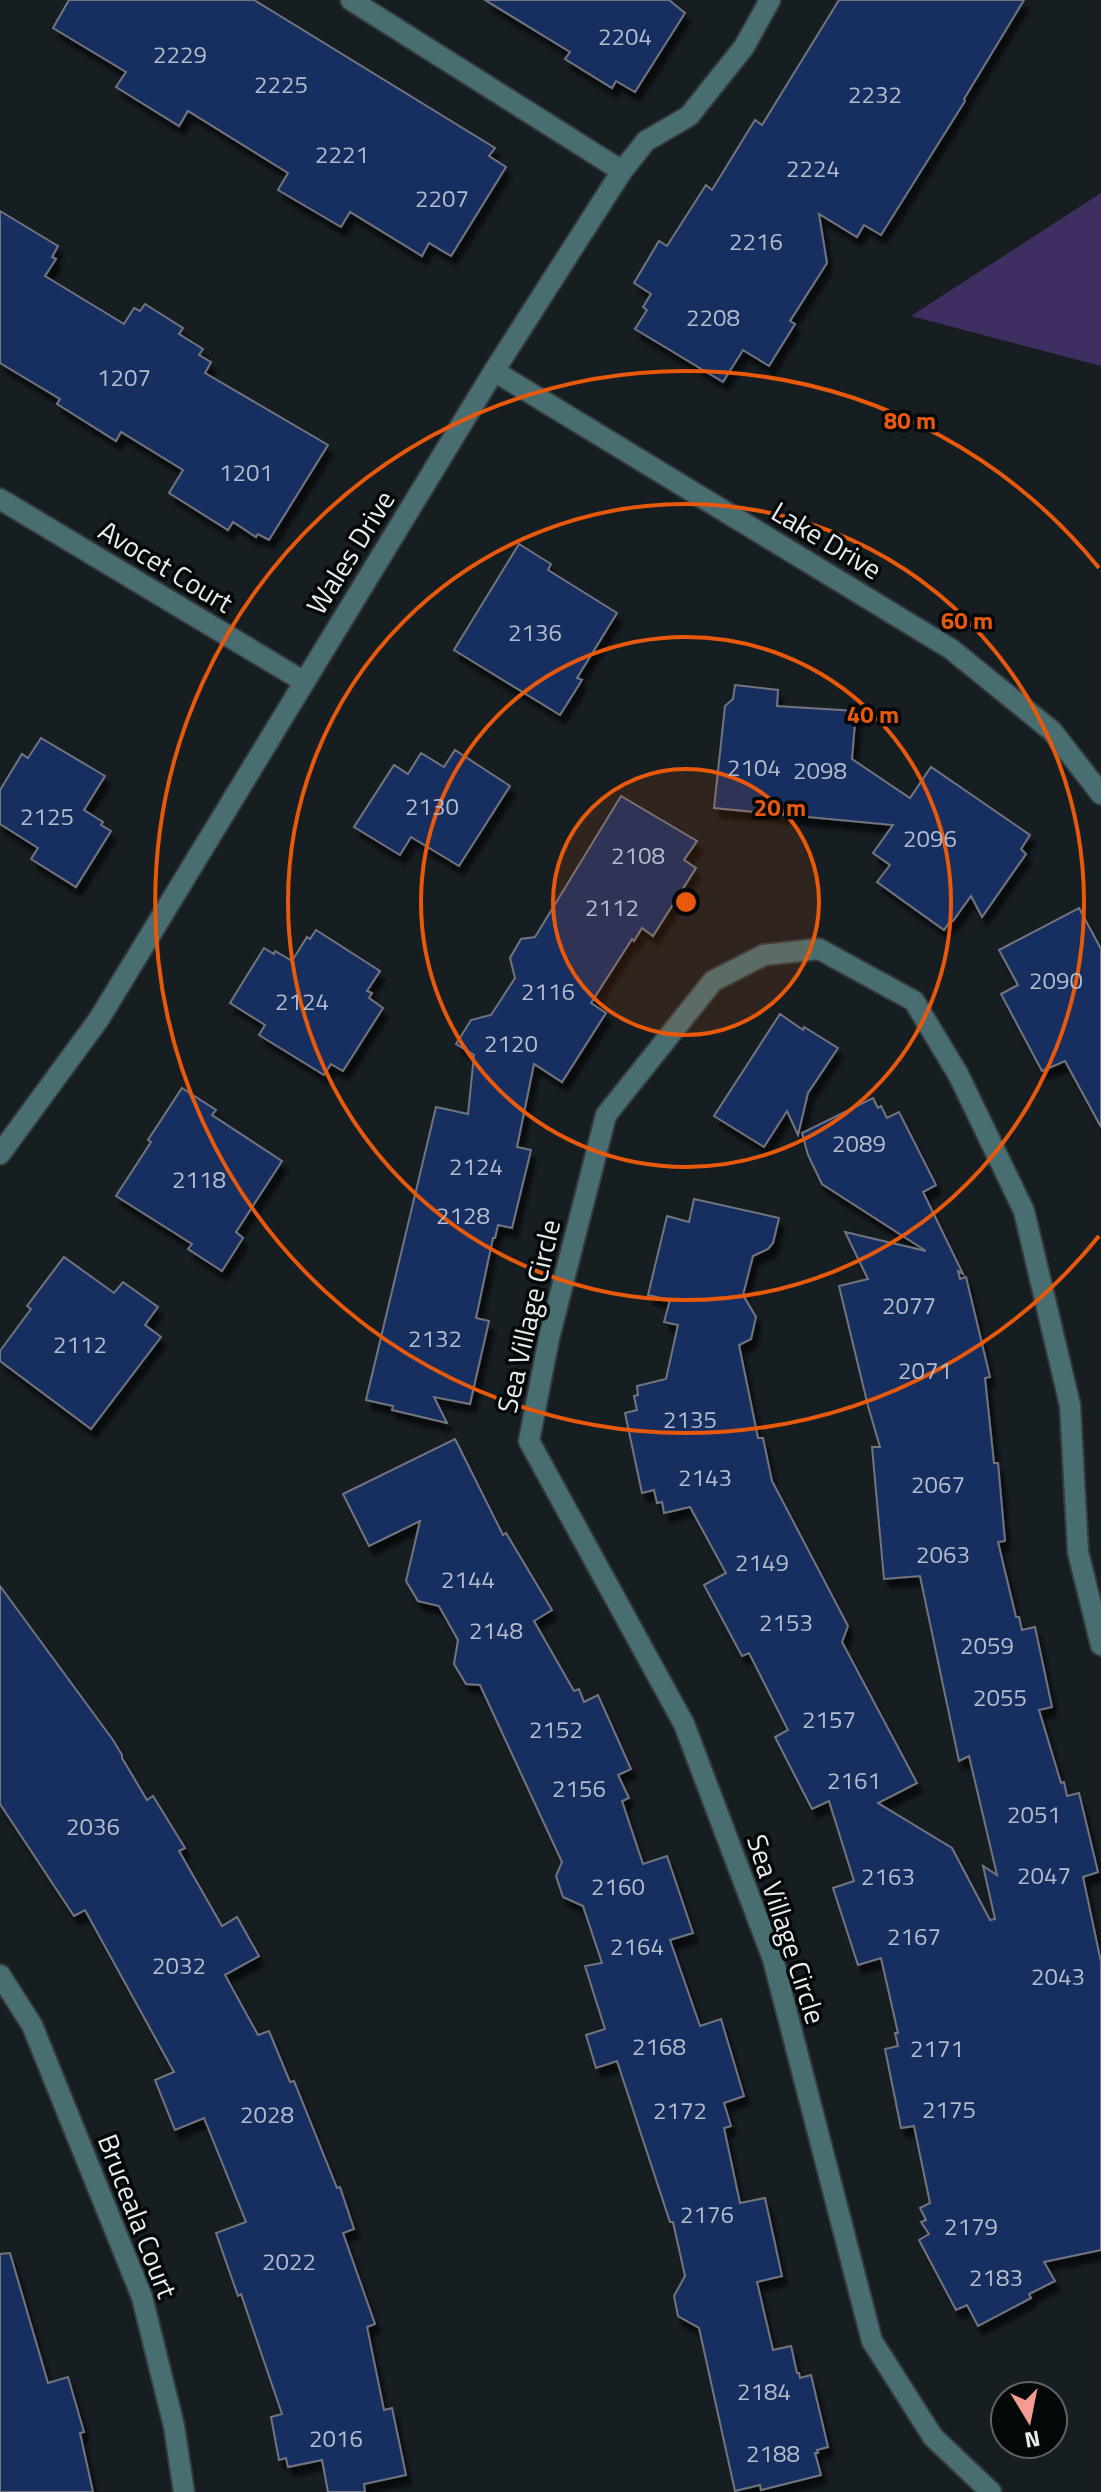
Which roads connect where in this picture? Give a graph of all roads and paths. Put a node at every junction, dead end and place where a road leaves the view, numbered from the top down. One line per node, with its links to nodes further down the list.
1 (351, 0): 3 (street)
2 (770, 0): 3 (street, Wales Drive)
3 (622, 171): 4 (street, Wales Drive)
4 (494, 371): 6 (street, Wales Drive); 7 (street, Lake Drive)
5 (0, 499): 6 (street, Avocet Court)
6 (303, 681): 8 (street, Wales Drive)
7 (1101, 794)
8 (0, 1154)
9 (1101, 1645): 12 (street, Sea Village Circle)
10 (0, 1975): 11 (street, Bruceala Court)
11 (184, 2492)
12 (991, 2492)

